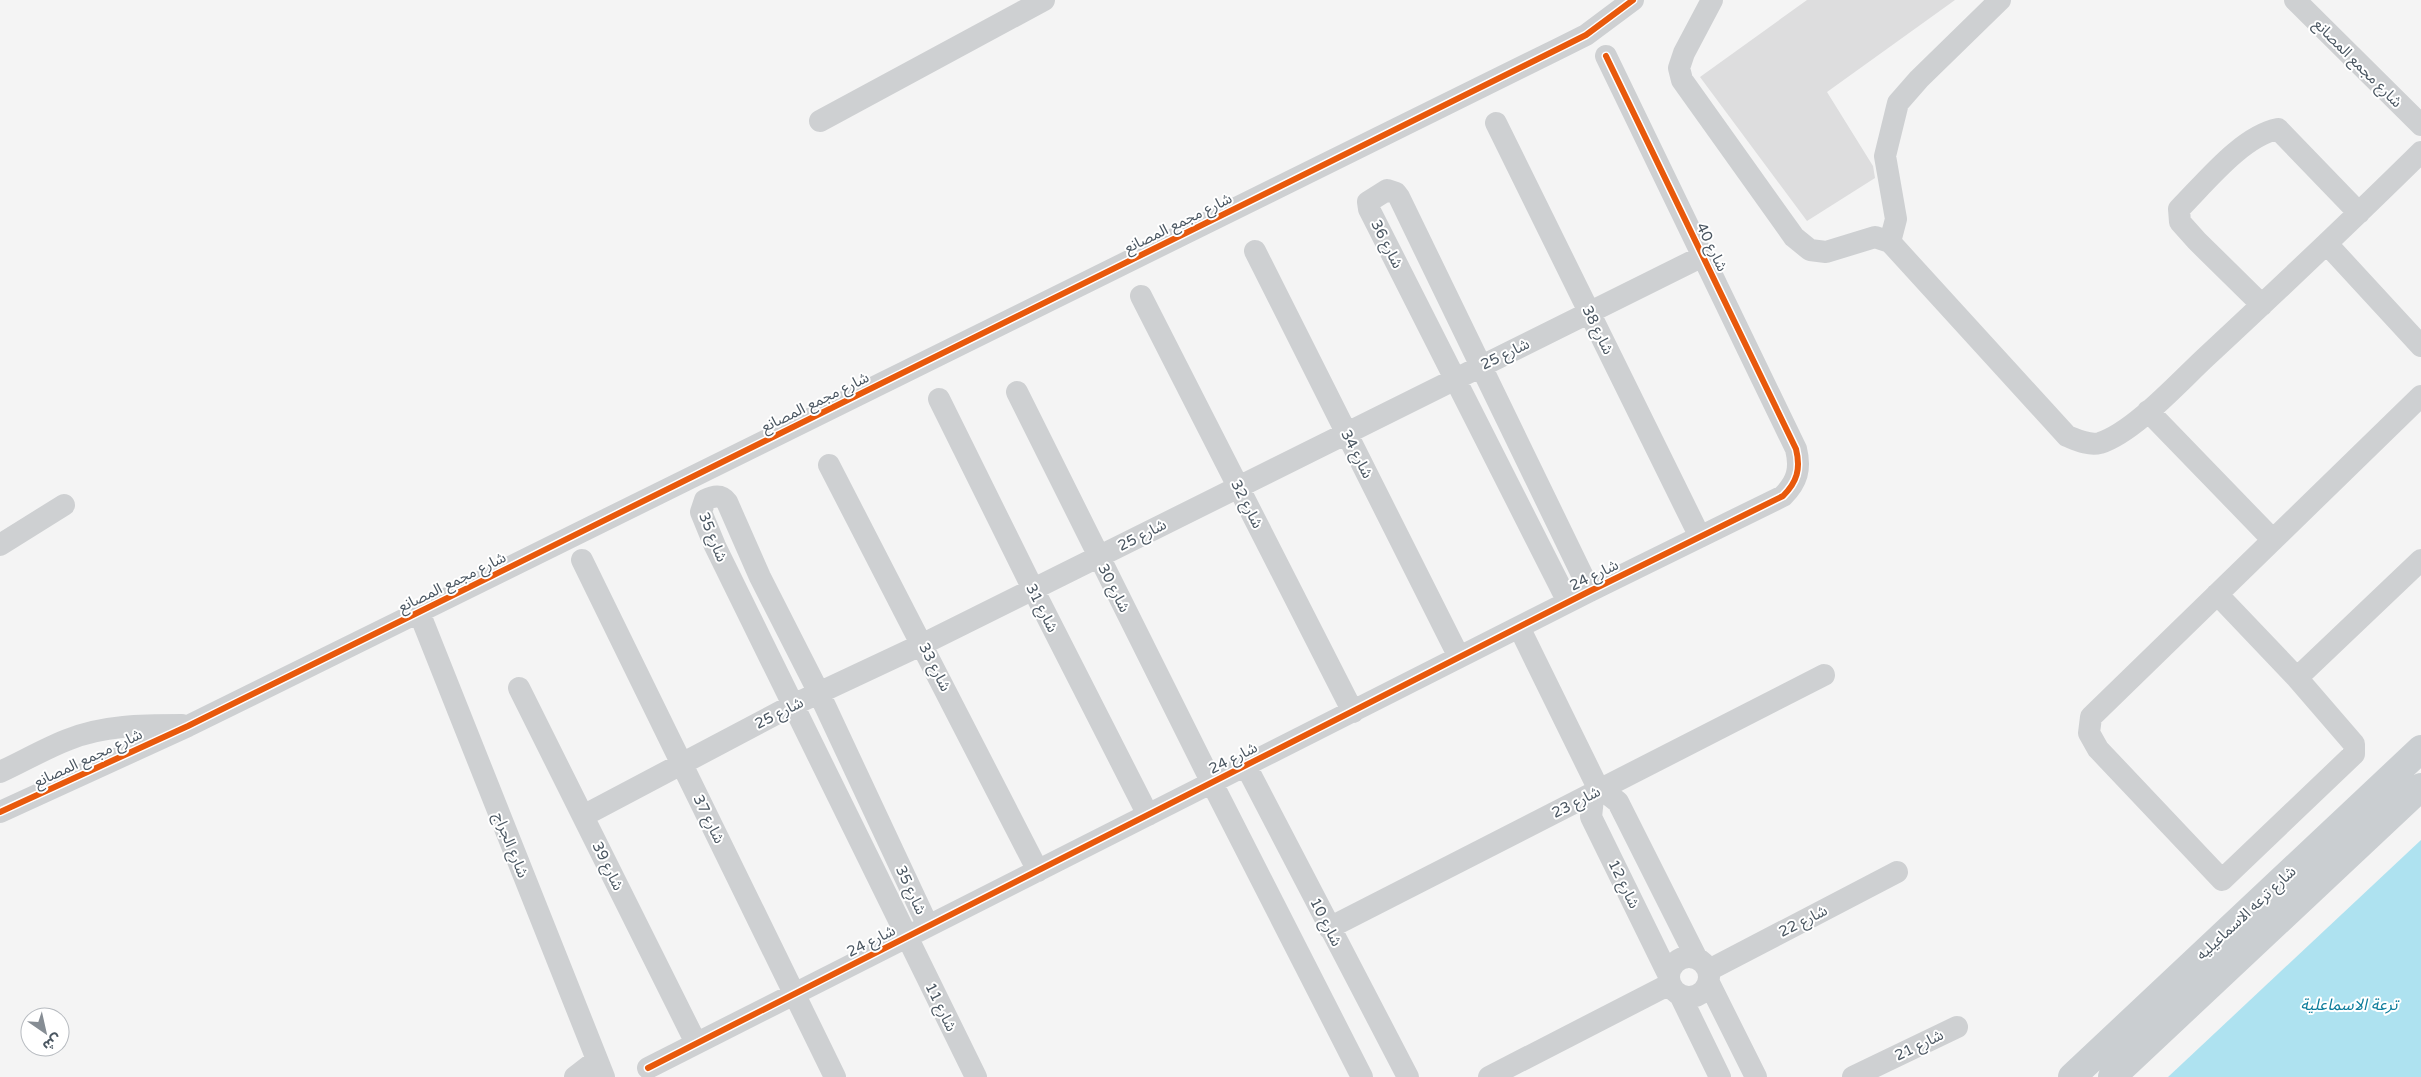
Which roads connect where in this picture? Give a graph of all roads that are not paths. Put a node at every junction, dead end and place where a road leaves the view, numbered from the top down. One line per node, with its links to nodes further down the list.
1 (1044, 0): 7 (street)
2 (1634, 0): 41 (street, شارع مجمع المصانع)
3 (1712, 0): 12 (street)
4 (2000, 0): 12 (street)
5 (2295, 0): 9 (street, شارع مجمع المصانع)
6 (1606, 56): 15 (street, شارع 40)
7 (820, 121)
8 (1496, 123): 18 (street, شارع 38)
9 (2421, 125)
10 (2421, 152): 11 (street)
11 (2359, 213): 13 (street); 17 (street)
12 (1890, 242): 25 (street)
13 (2327, 244): 17 (street); 19 (street)
14 (1255, 251): 26 (street, شارع 34)
15 (1703, 256): 18 (street, شارع 25); 27 (street, شارع 40)
16 (1141, 296): 29 (street, شارع 32)
17 (2262, 305): 25 (street)
18 (1590, 312): 20 (street, شارع 25); 31 (street, شارع 38)
19 (2421, 346)
20 (1480, 366): 21 (street, شارع 25); 21 (street, شارع 36); 38 (street, شارع 36)
21 (1456, 378): 26 (street, شارع 25); 40 (street, شارع 36)
22 (1017, 392): 34 (street, شارع 30)
23 (2421, 396): 32 (street)
24 (939, 399): 37 (street, شارع 31)
25 (2148, 411): 32 (street)
26 (1347, 433): 29 (street, شارع 25); 44 (street, شارع 34)
27 (1796, 450): 31 (street, شارع 24)
28 (829, 465): 43 (street, شارع 33)
29 (1238, 487): 34 (street, شارع 25); 50 (street, شارع 32)
30 (64, 505): 33 (street)
31 (1700, 537): 38 (street, شارع 24)
32 (2273, 540): 39 (street)
33 (0, 545)
34 (1099, 557): 37 (street, شارع 25); 56 (street, شارع 30)
35 (582, 560): 53 (street, شارع 37)
36 (2421, 560): 46 (street)
37 (1033, 590): 43 (street, شارع 25); 60 (street, شارع 31)
38 (1590, 591): 40 (street, شارع 24)
39 (2217, 594): 46 (street); 46 (street)
40 (1568, 602): 42 (street, شارع 24)
41 (419, 612): 51 (street, شارع مجمع المصانع); 73 (street, شارع الجراج)
42 (1519, 628): 44 (street, شارع 24); 58 (street, شارع 12)
43 (923, 644): 48 (street, شارع 25); 62 (street, شارع 33)
44 (1459, 657): 50 (street, شارع 24)
45 (1824, 676): 58 (street, شارع 23)
46 (2297, 678)
47 (520, 688): 61 (street, شارع 39)
48 (819, 693): 49 (street, شارع 25); 49 (street, شارع 35); 64 (street, شارع 35)
49 (793, 705): 53 (street, شارع 25); 66 (street, شارع 35)
50 (1352, 712): 54 (street, شارع 24)
51 (188, 726): 55 (street, شارع مجمع المصانع); 59 (street, شارع مجمع المصانع)
52 (2421, 749): 83 (main road, شارع ترعه الاسماعيليه)
53 (682, 764): 61 (street, شارع 25); 69 (street, شارع 37)
54 (1246, 766): 56 (street, شارع 24); 65 (street, شارع 10)
55 (0, 772)
56 (1212, 783): 60 (street, شارع 24); 77 (street)
57 (2421, 787): 84 (main road, شارع ترعه الاسماعيليه)
58 (1599, 790): 65 (street, شارع 23); 67 (street, شارع 12); 68 (street, شارع 12)
59 (0, 812)
60 (1148, 815): 62 (street, شارع 24)
61 (583, 816): 71 (street, شارع 39)
62 (1038, 871): 64 (street, شارع 24)
63 (1897, 872): 67 (street, شارع 22)
64 (928, 926): 66 (street, شارع 24)
65 (1329, 928): 78 (street, شارع 10)
66 (906, 937): 69 (street, شارع 24); 76 (street, شارع 11)
67 (1705, 970): 68 (street); 68 (street); 81 (street, شارع 12)
68 (1673, 985): 79 (street); 80 (street, شارع 12)
69 (795, 994): 71 (street, شارع 24); 75 (street, شارع 37)
70 (1957, 1026): 82 (street, شارع 21)
71 (696, 1044): 72 (street, شارع 24)
72 (648, 1068)
73 (600, 1069): 74 (street)
74 (575, 1077)
75 (835, 1077)
76 (976, 1077)
77 (1362, 1077)
78 (1408, 1077)
79 (1489, 1077)
80 (1720, 1077)
81 (1756, 1077)
82 (1853, 1077)
83 (2072, 1077)
84 (2112, 1077)

